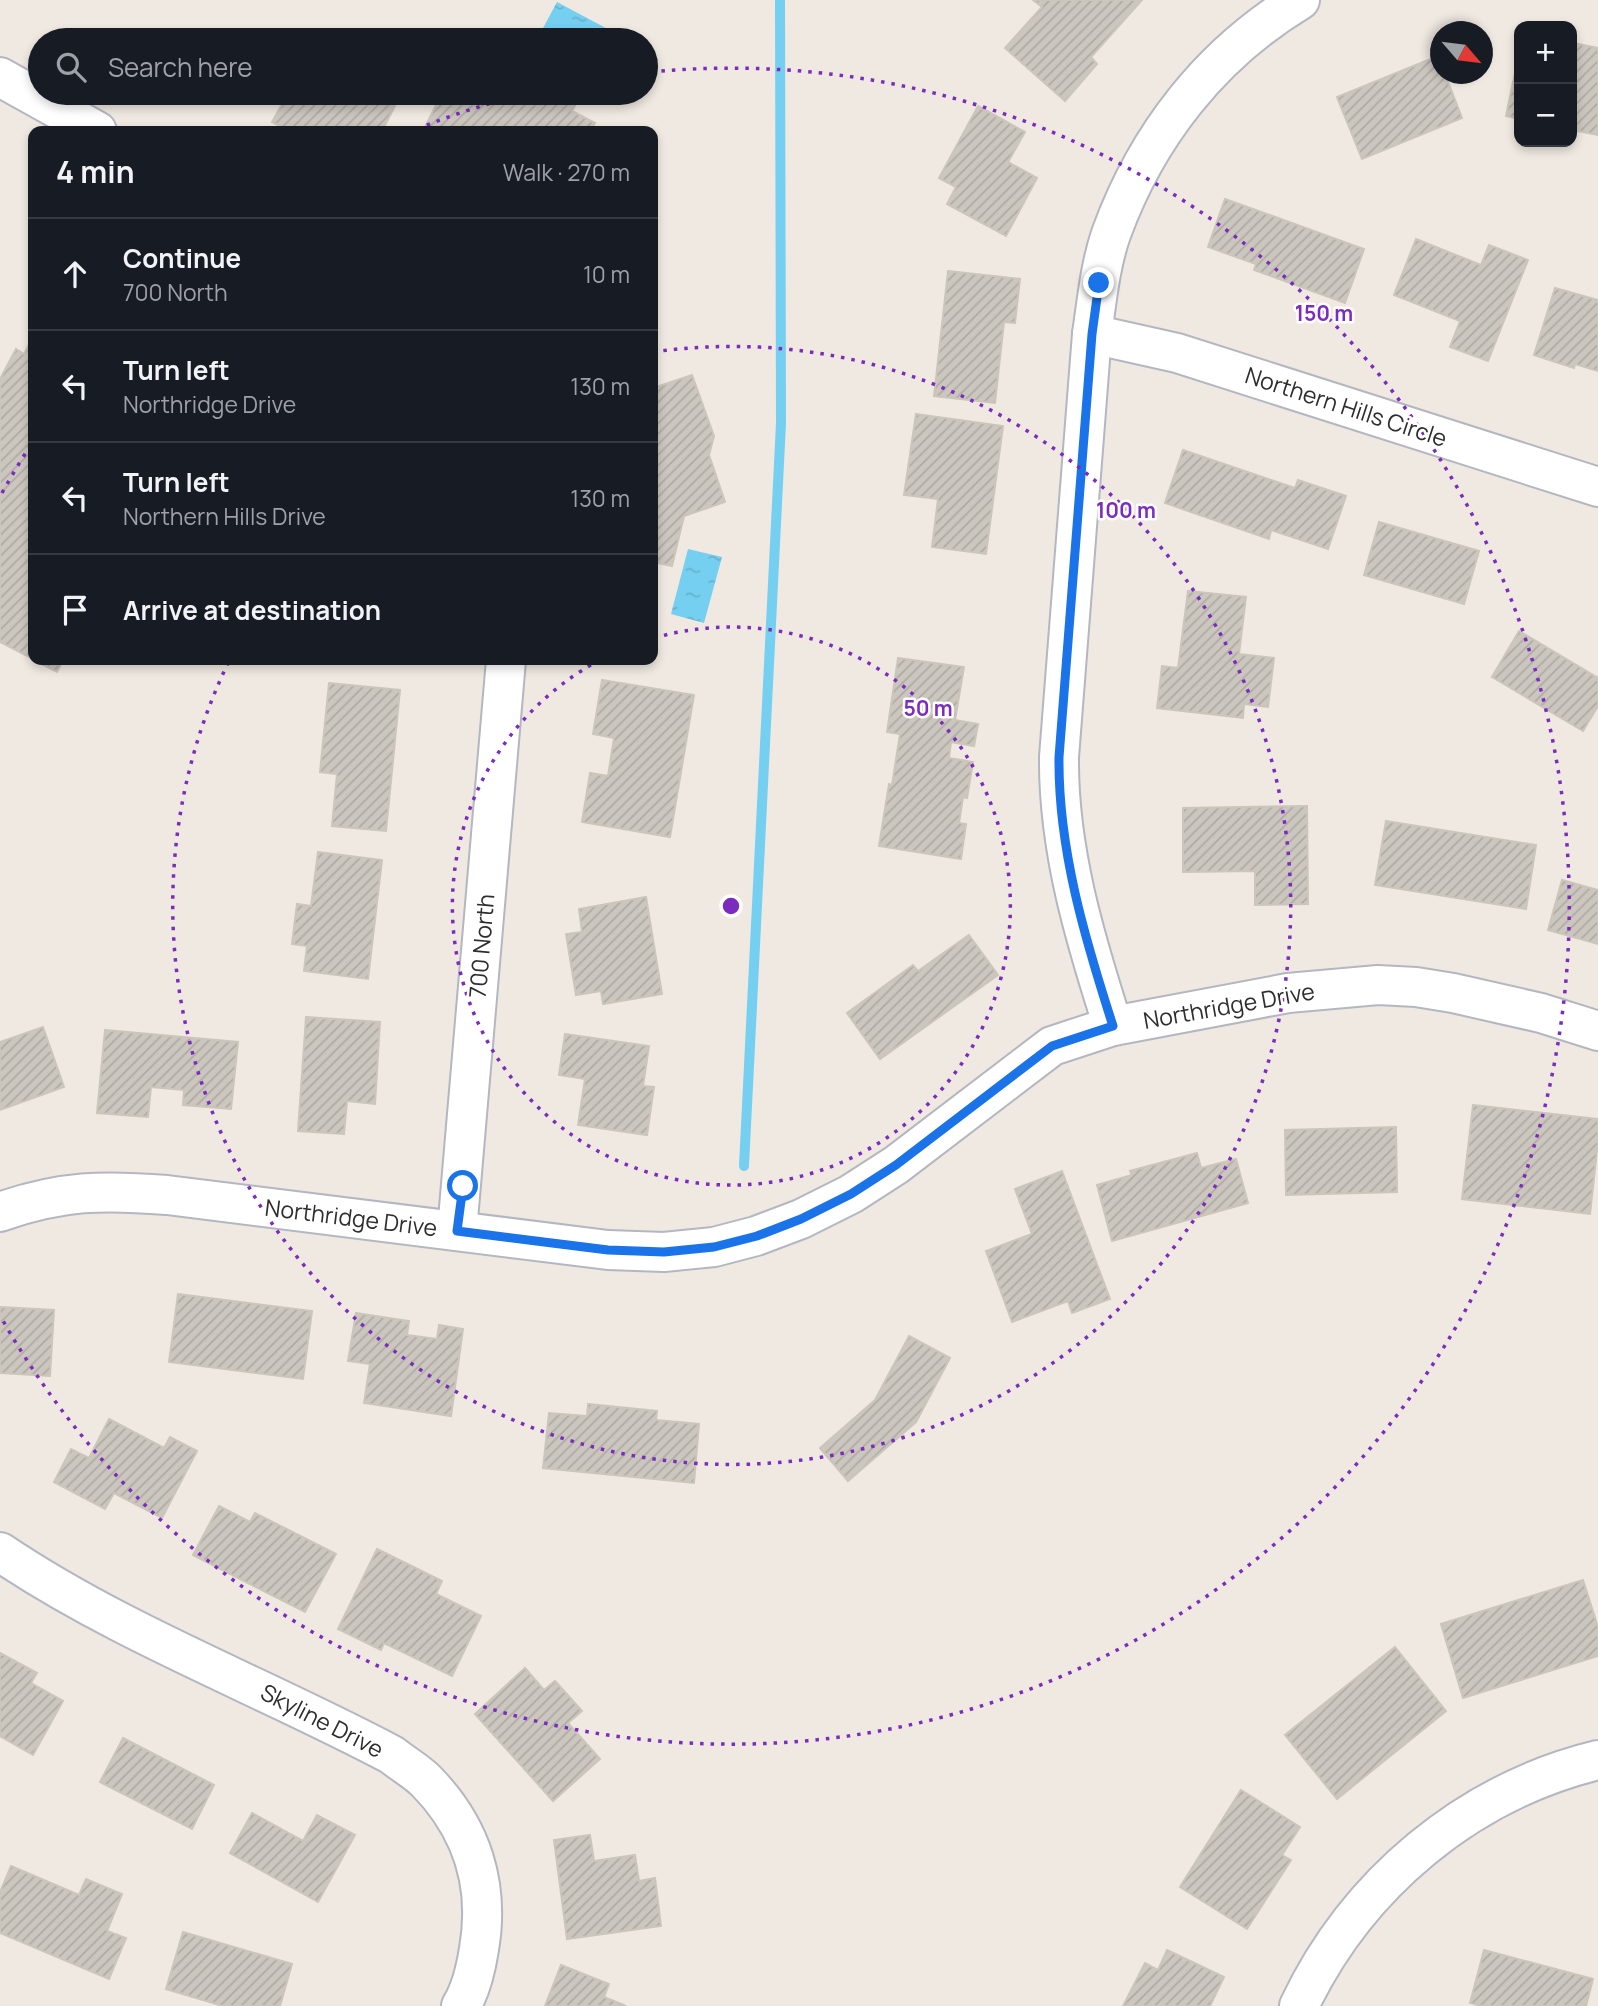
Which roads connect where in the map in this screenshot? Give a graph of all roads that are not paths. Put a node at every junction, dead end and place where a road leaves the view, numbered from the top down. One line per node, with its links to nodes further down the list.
1 (1300, 0): 6 (street)
2 (0, 77): 3 (street)
3 (28, 93)
4 (50, 105): 5 (street)
5 (88, 126)
6 (1092, 334): 7 (street, Northern Hills Circle); 9 (street)
7 (1598, 486)
8 (506, 665): 12 (street, 700 North)
9 (1113, 1026): 10 (street, Northridge Drive); 12 (street, Northridge Drive)
10 (1598, 1031)
11 (0, 1212): 12 (street, Northridge Drive)
12 (457, 1231)
13 (0, 1552): 15 (street, Skyline Drive)
14 (1598, 1760): 16 (street)
15 (461, 2006)
16 (1299, 2006)

